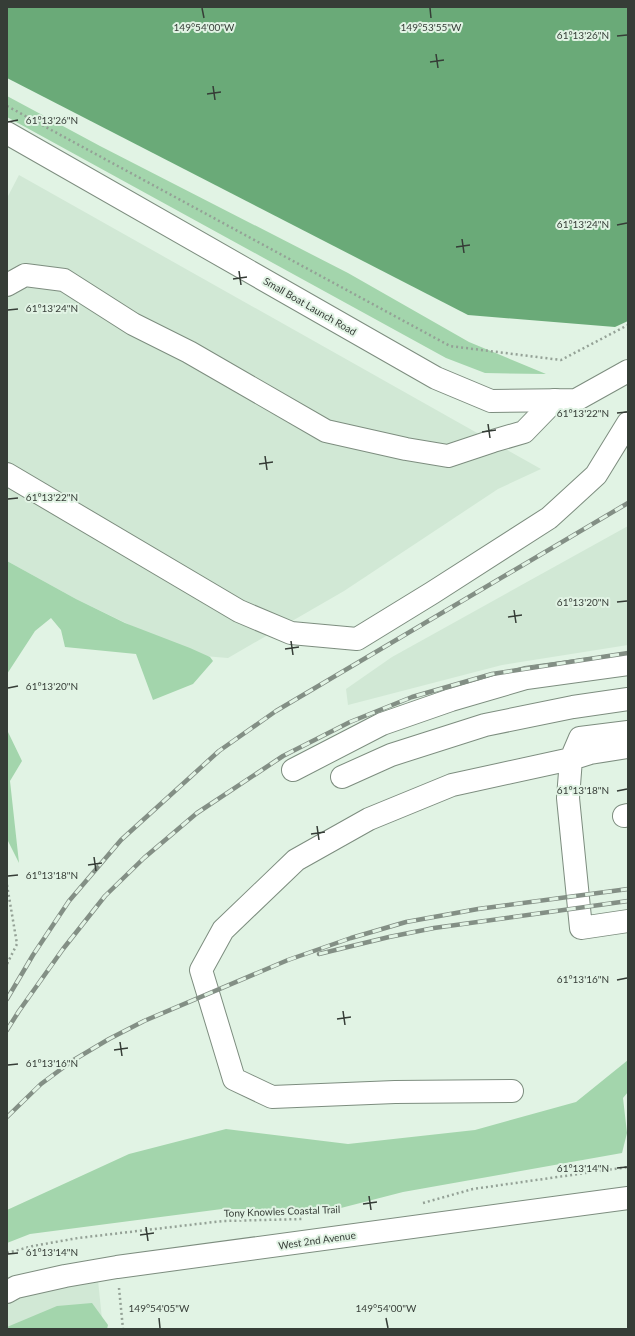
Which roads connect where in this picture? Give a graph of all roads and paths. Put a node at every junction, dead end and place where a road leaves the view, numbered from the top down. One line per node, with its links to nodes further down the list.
1 (7, 106): 4 (path)
2 (7, 133): 7 (street, Small Boat Launch Road)
3 (7, 285): 7 (street)
4 (628, 325)
5 (628, 371): 6 (street); 7 (street, Small Boat Launch Road)
6 (628, 376)
7 (555, 400)
8 (628, 423): 9 (street)
9 (7, 474)
10 (628, 664): 12 (street)
11 (628, 699): 16 (street)
12 (382, 724): 16 (street); 17 (street)
13 (628, 732): 15 (street)
14 (628, 747): 15 (street)
15 (572, 759): 20 (street); 22 (street)
16 (395, 763): 18 (street)
17 (293, 770)
18 (342, 778)
19 (7, 885): 21 (path)
20 (628, 921)
21 (7, 964)
22 (512, 1090)
23 (628, 1167): 25 (path)
24 (628, 1198): 28 (street, West 2nd Avenue)
25 (420, 1204)
26 (305, 1219): 27 (path, Tony Knowles Coastal Trail)
27 (7, 1254)
28 (117, 1267): 29 (street, West 2nd Avenue); 30 (path)
29 (7, 1292)
30 (123, 1329)

